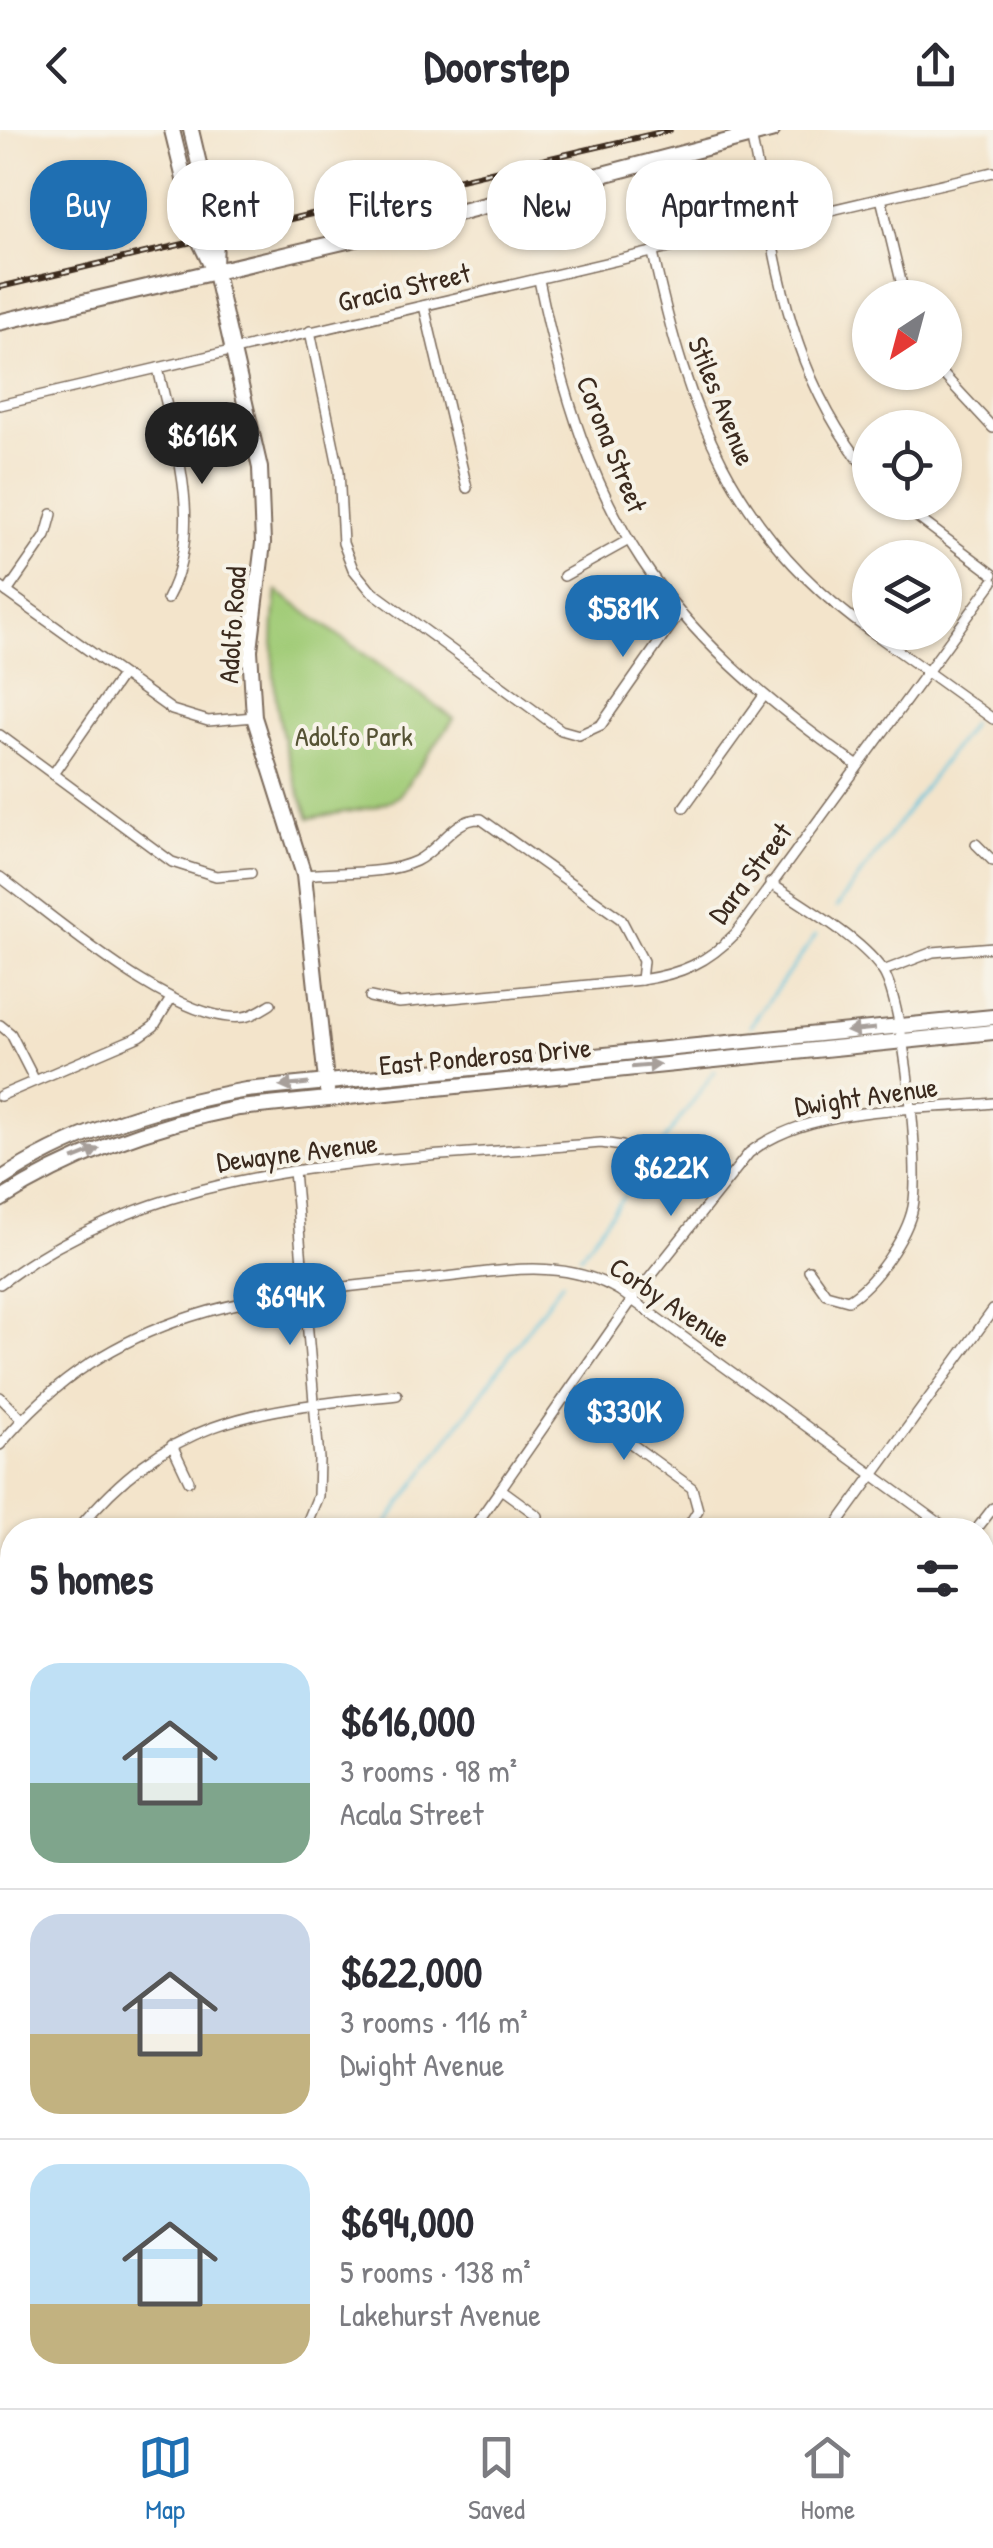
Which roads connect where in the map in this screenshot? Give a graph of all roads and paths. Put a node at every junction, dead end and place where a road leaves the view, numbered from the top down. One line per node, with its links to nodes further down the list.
1 (172, 130): 12 (main road, Adolfo Road)
2 (191, 130): 12 (main road, Adolfo Road)
3 (772, 130): 4 (main road)
4 (752, 135): 5 (street); 12 (main road)
5 (756, 160)
6 (993, 172): 7 (street, Gracia Street)
7 (882, 198): 8 (street, Gracia Street); 14 (street)
8 (833, 210)
9 (665, 250): 11 (street, Gracia Street)
10 (774, 250): 23 (street)
11 (652, 253): 13 (street, Gracia Street); 34 (street, Stiles Avenue)
12 (215, 273): 16 (main road); 18 (main road, Adolfo Road)
13 (539, 280): 15 (street, Gracia Street); 27 (street, Corona Street)
14 (901, 280)
15 (424, 306): 17 (street, Gracia Street); 24 (street)
16 (0, 322)
17 (310, 331): 18 (street, Gracia Street); 33 (street)
18 (233, 349): 19 (street, Gracia Street); 39 (main road, Adolfo Road)
19 (158, 368): 21 (street, Gracia Street); 32 (street)
20 (958, 390): 22 (street)
21 (0, 405)
22 (993, 428)
23 (852, 449)
24 (466, 488)
25 (52, 514): 31 (street)
26 (922, 520): 28 (street)
27 (628, 541): 29 (street); 33 (street, Corona Street)
28 (993, 574)
29 (564, 576)
30 (993, 582): 36 (street, Dara Street)
31 (4, 590): 37 (street)
32 (166, 598)
33 (679, 614): 38 (street, Corona Street)
34 (852, 618)
35 (897, 650): 36 (street, Stiles Avenue)
36 (928, 671): 40 (street, Stiles Avenue); 42 (street, Dara Street)
37 (122, 676): 39 (street); 43 (street)
38 (763, 697): 42 (street, Corona Street); 44 (street)
39 (254, 716): 48 (main road, Adolfo Road)
40 (993, 720)
41 (0, 735): 43 (street)
42 (858, 766): 50 (street, Dara Street)
43 (53, 774): 47 (street)
44 (684, 808)
45 (976, 844): 46 (street)
46 (993, 860)
47 (251, 873)
48 (304, 875): 53 (street); 62 (main road, Adolfo Road)
49 (0, 877): 55 (street)
50 (770, 883): 52 (street); 53 (street, Dara Street)
51 (993, 948): 52 (street)
52 (883, 971): 60 (street)
53 (641, 980): 54 (street, Dara Street)
54 (370, 997)
55 (170, 1000): 56 (street); 61 (street)
56 (271, 1004)
57 (993, 1017): 60 (main road, East Ponderosa Drive)
58 (0, 1025): 61 (street)
59 (993, 1032): 60 (main road, East Ponderosa Drive)
60 (901, 1034): 62 (main road, East Ponderosa Drive); 65 (street)
61 (34, 1079): 63 (street)
62 (327, 1089): 68 (main road, East Ponderosa Drive, one-way to 68); 69 (main road, East Ponderosa Drive, one-way to 62)
63 (0, 1096)
64 (993, 1104): 65 (street, Dwight Avenue)
65 (910, 1112): 70 (street); 73 (street, Dwight Avenue)
66 (622, 1146): 67 (street, Dewayne Avenue)
67 (294, 1172): 71 (street, Dewayne Avenue); 72 (street)
68 (0, 1180)
69 (0, 1200)
70 (809, 1270)
71 (0, 1284)
72 (304, 1290): 73 (street, Corby Avenue); 78 (street); 79 (street, Corby Avenue)
73 (632, 1300): 76 (street, Dwight Avenue); 82 (street, Corby Avenue)
74 (993, 1310): 82 (street)
75 (396, 1395): 78 (street)
76 (566, 1396): 84 (street, Dwight Avenue); 89 (street)
77 (0, 1397): 79 (street)
78 (315, 1404): 80 (street); 87 (street)
79 (23, 1420): 81 (street, Corby Avenue)
80 (172, 1444): 83 (street); 86 (street)
81 (0, 1446)
82 (874, 1475): 90 (street); 91 (street, Corby Avenue)
83 (189, 1481)
84 (502, 1489): 85 (street); 88 (street, Dwight Avenue)
85 (538, 1516)
86 (87, 1518)
87 (310, 1518)
88 (481, 1518)
89 (693, 1518)
90 (842, 1518)
91 (933, 1518)

